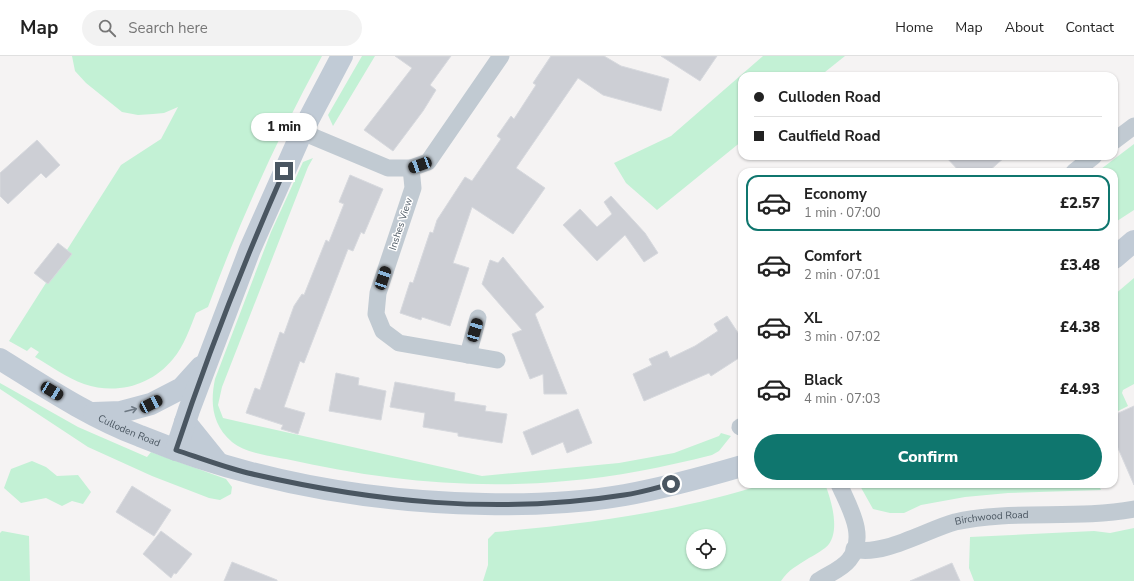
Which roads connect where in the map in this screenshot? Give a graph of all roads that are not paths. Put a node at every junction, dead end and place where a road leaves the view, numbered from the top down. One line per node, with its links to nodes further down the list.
1 (342, 56): 4 (main road)
2 (501, 56): 7 (street)
3 (1134, 126): 5 (street)
4 (302, 132): 7 (street); 14 (main road)
5 (1118, 138)
6 (1089, 160): 8 (street)
7 (411, 168): 12 (street, Inshes View)
8 (1079, 168)
9 (1134, 241): 10 (main road)
10 (1118, 255)
11 (478, 318): 12 (street)
12 (468, 355): 15 (street, Inshes View)
13 (0, 359): 16 (main road, Culloden Road)
14 (209, 360): 16 (main road, one-way to 14); 17 (main road)
15 (497, 360)
16 (92, 413): 18 (main road, Culloden Road)
17 (185, 422): 18 (main road); 19 (main road)
18 (176, 450): 19 (main road, Culloden Road)
19 (218, 463): 20 (main road, Culloden Road)
20 (738, 467)
21 (841, 488): 23 (street)
22 (1134, 509): 23 (street, Birchwood Road)
23 (854, 549): 24 (street)
24 (818, 581)

